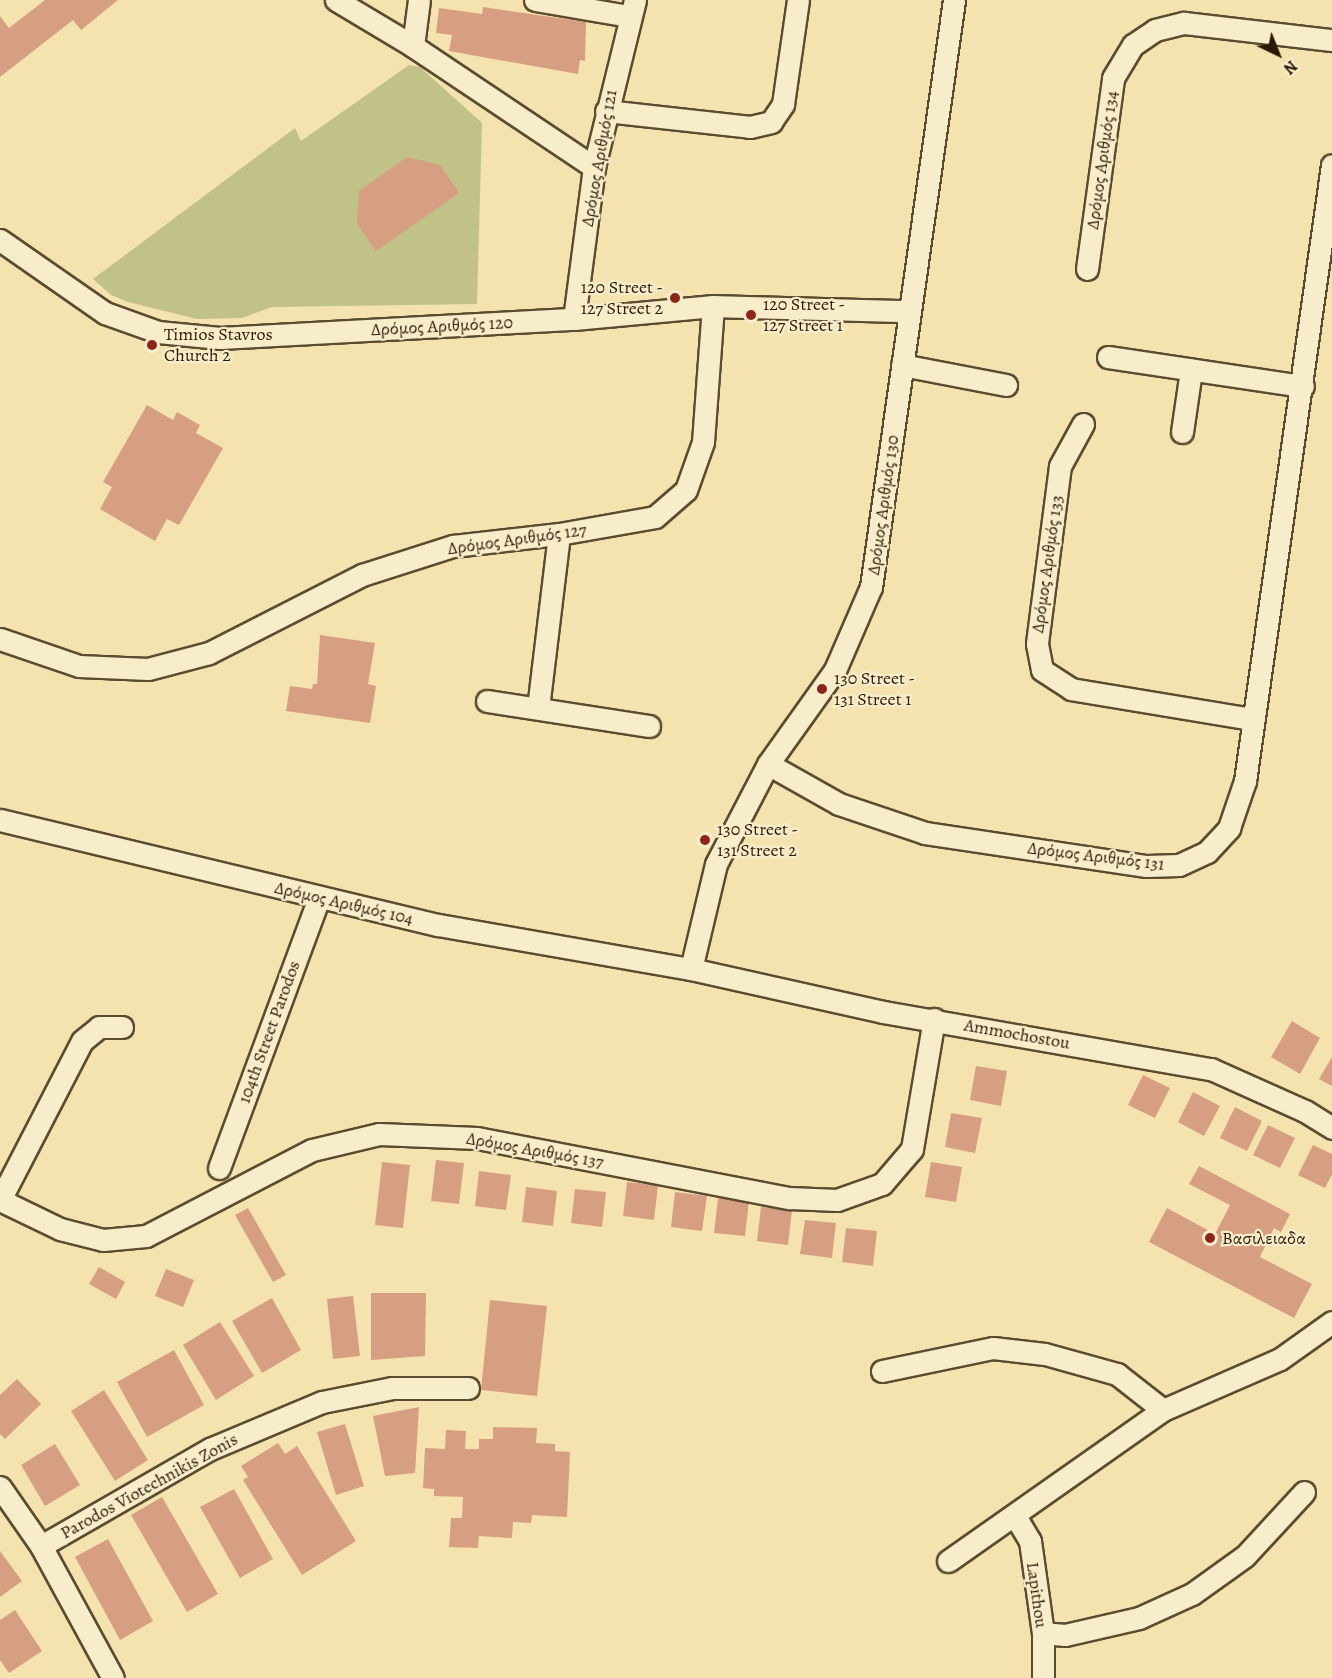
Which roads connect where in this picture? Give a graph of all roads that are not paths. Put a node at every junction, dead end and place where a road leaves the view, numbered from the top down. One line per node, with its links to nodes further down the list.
1 (336, 0): 8 (street)
2 (419, 0): 8 (street)
3 (534, 0): 6 (street)
4 (798, 0): 9 (street)
5 (954, 0): 15 (street, Δρόμος Αριθμός 130)
6 (632, 8): 9 (street, Δρόμος Αριθμός 121)
7 (1332, 40): 13 (street, Δρόμος Αριθμός 134)
8 (413, 46): 11 (street)
9 (606, 111): 11 (street, Δρόμος Αριθμός 121)
10 (1332, 165): 21 (street, Δρόμος Αριθμός 131)
11 (594, 167): 16 (street, Δρόμος Αριθμός 121)
12 (0, 240): 16 (street, Δρόμος Αριθμός 120)
13 (1088, 269)
14 (713, 306): 15 (street, Δρόμος Αριθμός 120); 16 (street, Δρόμος Αριθμός 120); 24 (street, Δρόμος Αριθμός 127)
15 (909, 311): 18 (street, Δρόμος Αριθμός 130)
16 (574, 319)
17 (1108, 357): 19 (street)
18 (902, 365): 20 (street); 30 (street, Δρόμος Αριθμός 130)
19 (1191, 370): 21 (street); 23 (street)
20 (1006, 385)
21 (1303, 386): 28 (street, Δρόμος Αριθμός 131)
22 (1083, 424): 28 (street, Δρόμος Αριθμός 133)
23 (1182, 432)
24 (559, 534): 25 (street, Δρόμος Αριθμός 127); 27 (street)
25 (0, 639)
26 (487, 701): 27 (street)
27 (538, 708): 29 (street)
28 (1253, 719): 30 (street, Δρόμος Αριθμός 131)
29 (649, 726)
30 (768, 764): 33 (street, Δρόμος Αριθμός 130)
31 (0, 820): 32 (street, Δρόμος Αριθμός 104)
32 (319, 897): 33 (street, Δρόμος Αριθμός 104); 37 (street, 104th Street Parodos)
33 (691, 969): 34 (street, Ammochostou)
34 (934, 1019): 36 (street, Ammochostou); 38 (street, Δρόμος Αριθμός 137)
35 (122, 1027): 38 (street)
36 (1332, 1128)
37 (219, 1168)
38 (0, 1200)
39 (1332, 1322): 42 (street)
40 (882, 1371): 42 (street)
41 (468, 1388): 46 (street, Parodos Viotechnikis Zonis)
42 (1163, 1410): 45 (street)
43 (0, 1487): 46 (street)
44 (1304, 1492): 48 (street)
45 (1015, 1516): 47 (street); 48 (street, Lapithou)
46 (40, 1546): 49 (street)
47 (948, 1561)
48 (1043, 1633): 50 (street, Lapithou)
49 (113, 1678)
50 (1043, 1678)

